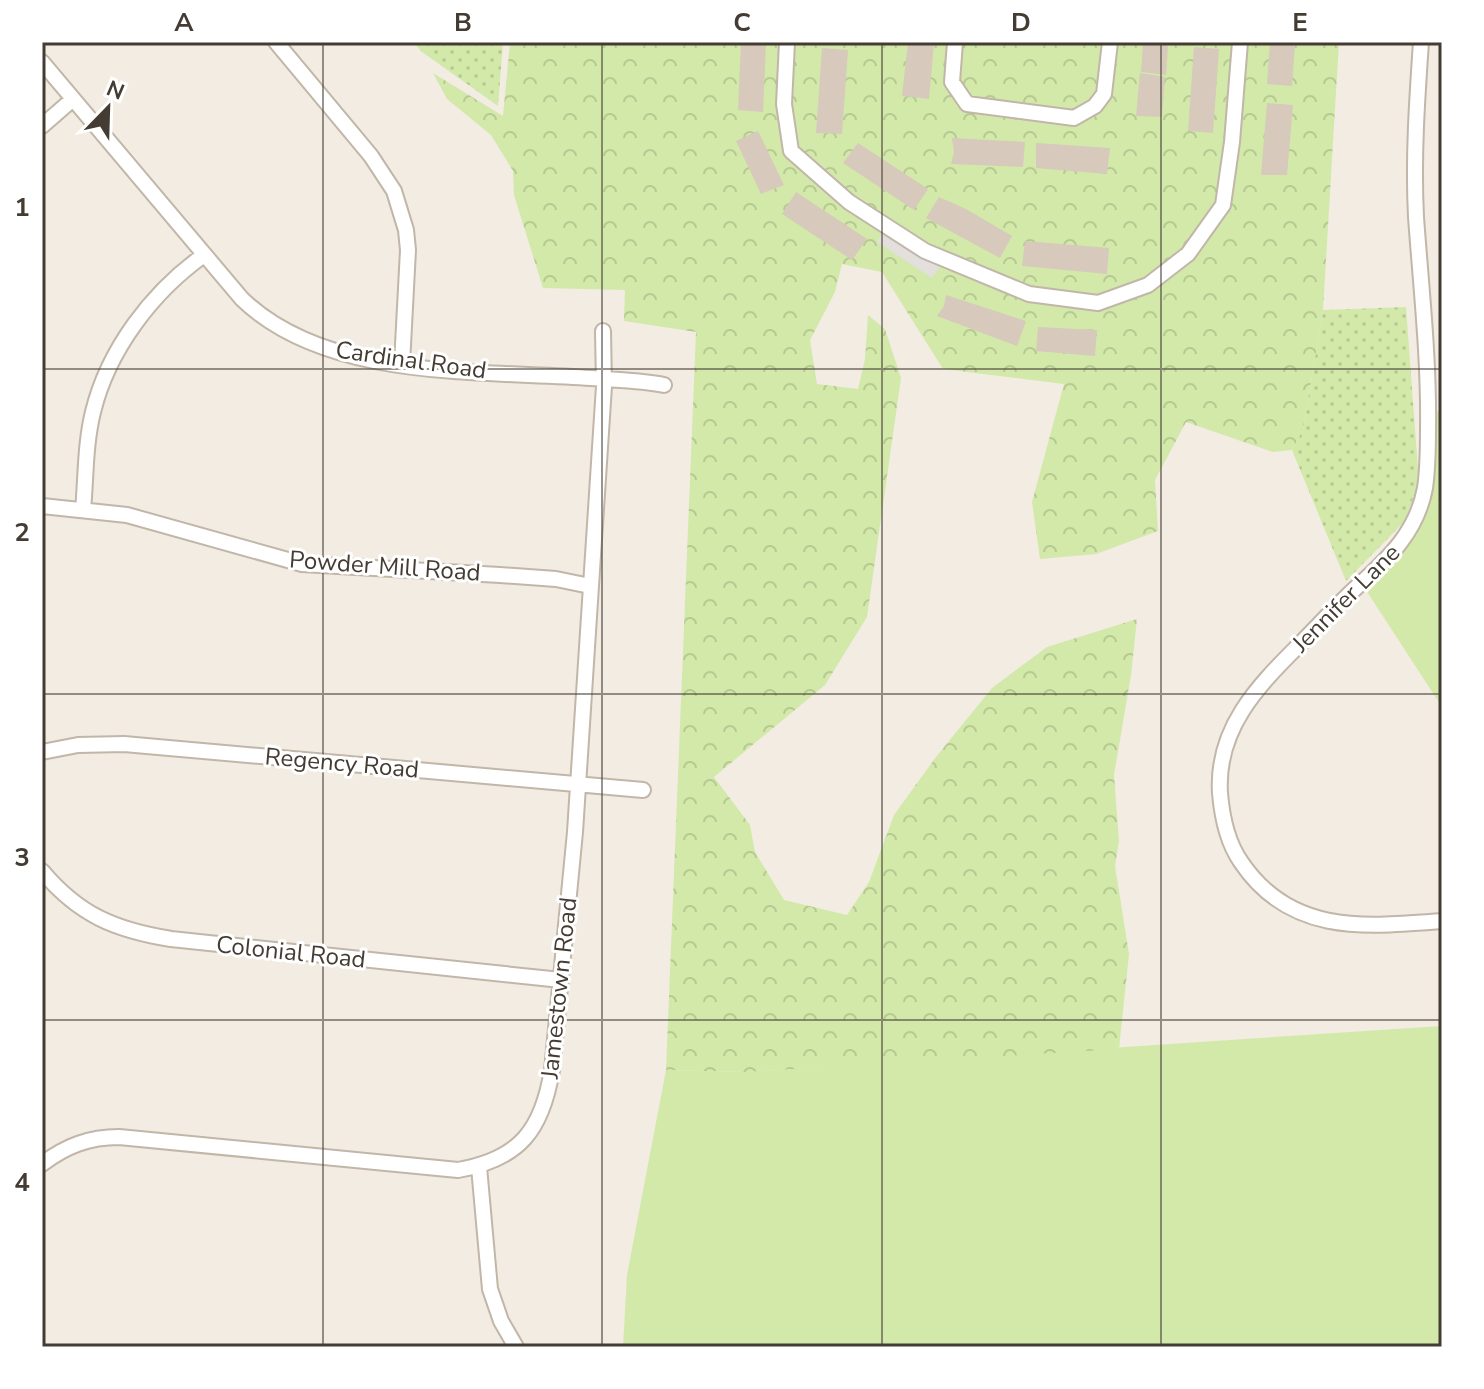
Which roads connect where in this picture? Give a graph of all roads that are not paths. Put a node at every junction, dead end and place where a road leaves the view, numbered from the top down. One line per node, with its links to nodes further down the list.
1 (276, 42): 12 (street)
2 (787, 42): 5 (street)
3 (955, 42): 4 (street)
4 (1110, 42)
5 (1240, 42)
6 (1421, 42): 22 (street, Jennifer Lane)
7 (42, 62): 8 (street, Cardinal Road)
8 (73, 99): 9 (street); 10 (street, Cardinal Road)
9 (42, 126)
10 (204, 255): 12 (street, Cardinal Road); 16 (street)
11 (603, 331): 13 (street, Jamestown Road)
12 (402, 364): 13 (street, Cardinal Road)
13 (604, 379): 14 (street, Cardinal Road); 17 (street, Jamestown Road)
14 (664, 385)
15 (42, 506): 16 (street, Powder Mill Road)
16 (83, 510): 17 (street, Powder Mill Road)
17 (590, 586): 19 (street, Jamestown Road)
18 (42, 752): 19 (street, Regency Road)
19 (577, 783): 20 (street, Regency Road); 23 (street, Jamestown Road)
20 (643, 790)
21 (42, 871): 23 (street, Colonial Road)
22 (1442, 921)
23 (561, 980): 25 (street, Jamestown Road)
24 (42, 1164): 25 (street, Jamestown Road)
25 (479, 1167): 26 (street)
26 (516, 1347)

